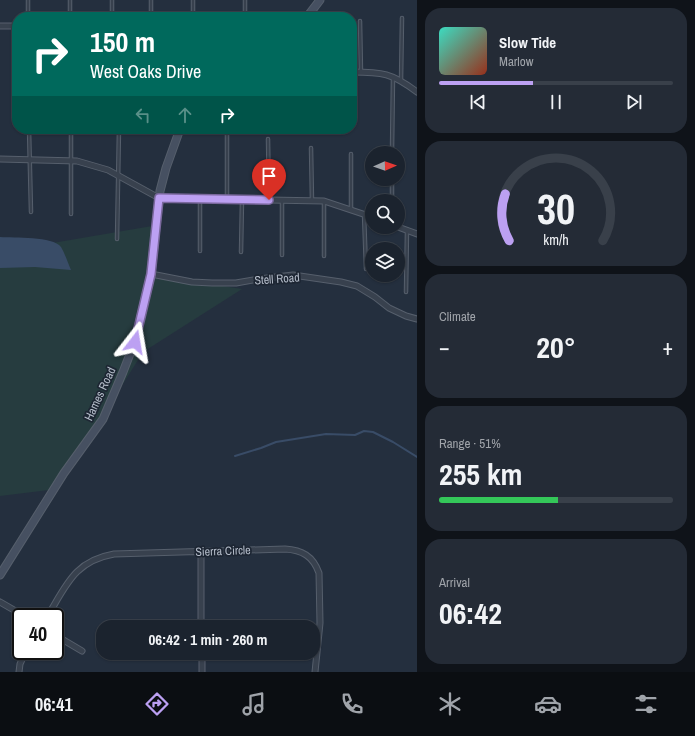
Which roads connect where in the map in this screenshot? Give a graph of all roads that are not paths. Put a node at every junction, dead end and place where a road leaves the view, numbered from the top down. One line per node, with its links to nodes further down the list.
1 (28, 0): 8 (lane)
2 (70, 0): 9 (lane)
3 (112, 0): 10 (lane)
4 (151, 0): 11 (lane)
5 (193, 0): 12 (lane)
6 (245, 0): 13 (lane)
7 (320, 0): 14 (street)
8 (28, 12)
9 (70, 12)
10 (112, 12)
11 (151, 12)
12 (193, 12)
13 (245, 12)
14 (311, 12)
15 (402, 18): 22 (lane)
16 (360, 21): 20 (lane)
17 (0, 26): 18 (street)
18 (12, 26)
19 (357, 72): 20 (street)
20 (361, 72): 21 (street)
21 (393, 76): 22 (street); 30 (lane)
22 (401, 81): 23 (street)
23 (417, 92)
24 (29, 134): 34 (lane)
25 (71, 134): 35 (lane)
26 (119, 134): 36 (lane)
27 (178, 134): 37 (street, Hames Road)
28 (228, 134): 39 (lane)
29 (268, 138): 41 (lane)
30 (392, 146)
31 (311, 148): 43 (lane)
32 (351, 154): 45 (lane)
33 (0, 160): 34 (street)
34 (30, 161): 35 (street); 46 (lane)
35 (71, 161): 36 (street); 47 (lane)
36 (119, 176): 37 (street); 51 (lane)
37 (159, 198): 38 (street); 57 (street, Hames Road)
38 (200, 199): 39 (street); 53 (lane)
39 (226, 200): 40 (street)
40 (242, 200): 41 (street); 54 (lane)
41 (269, 200): 42 (street)
42 (282, 200): 43 (street); 55 (lane)
43 (312, 201): 44 (street)
44 (324, 201): 45 (street); 56 (lane)
45 (351, 210): 48 (street)
46 (31, 212)
47 (71, 214)
48 (364, 214): 52 (lane)
49 (407, 230): 50 (street); 58 (lane)
50 (417, 234)
51 (118, 238)
52 (365, 242)
53 (200, 251)
54 (241, 252)
55 (282, 255)
56 (324, 256)
57 (151, 274): 59 (street, Stell Road); 61 (street, Hames Road)
58 (406, 292)
59 (417, 319)
60 (201, 552): 63 (street, Sierra Circle); 65 (street); 72 (street, Sierra Circle)
61 (0, 575)
62 (0, 602): 64 (street)
63 (53, 608)
64 (12, 609)
65 (201, 620)
66 (64, 640): 67 (street)
67 (82, 651)
68 (22, 660): 70 (street)
69 (202, 660): 71 (street)
70 (19, 672)
71 (202, 672)
72 (315, 672)

